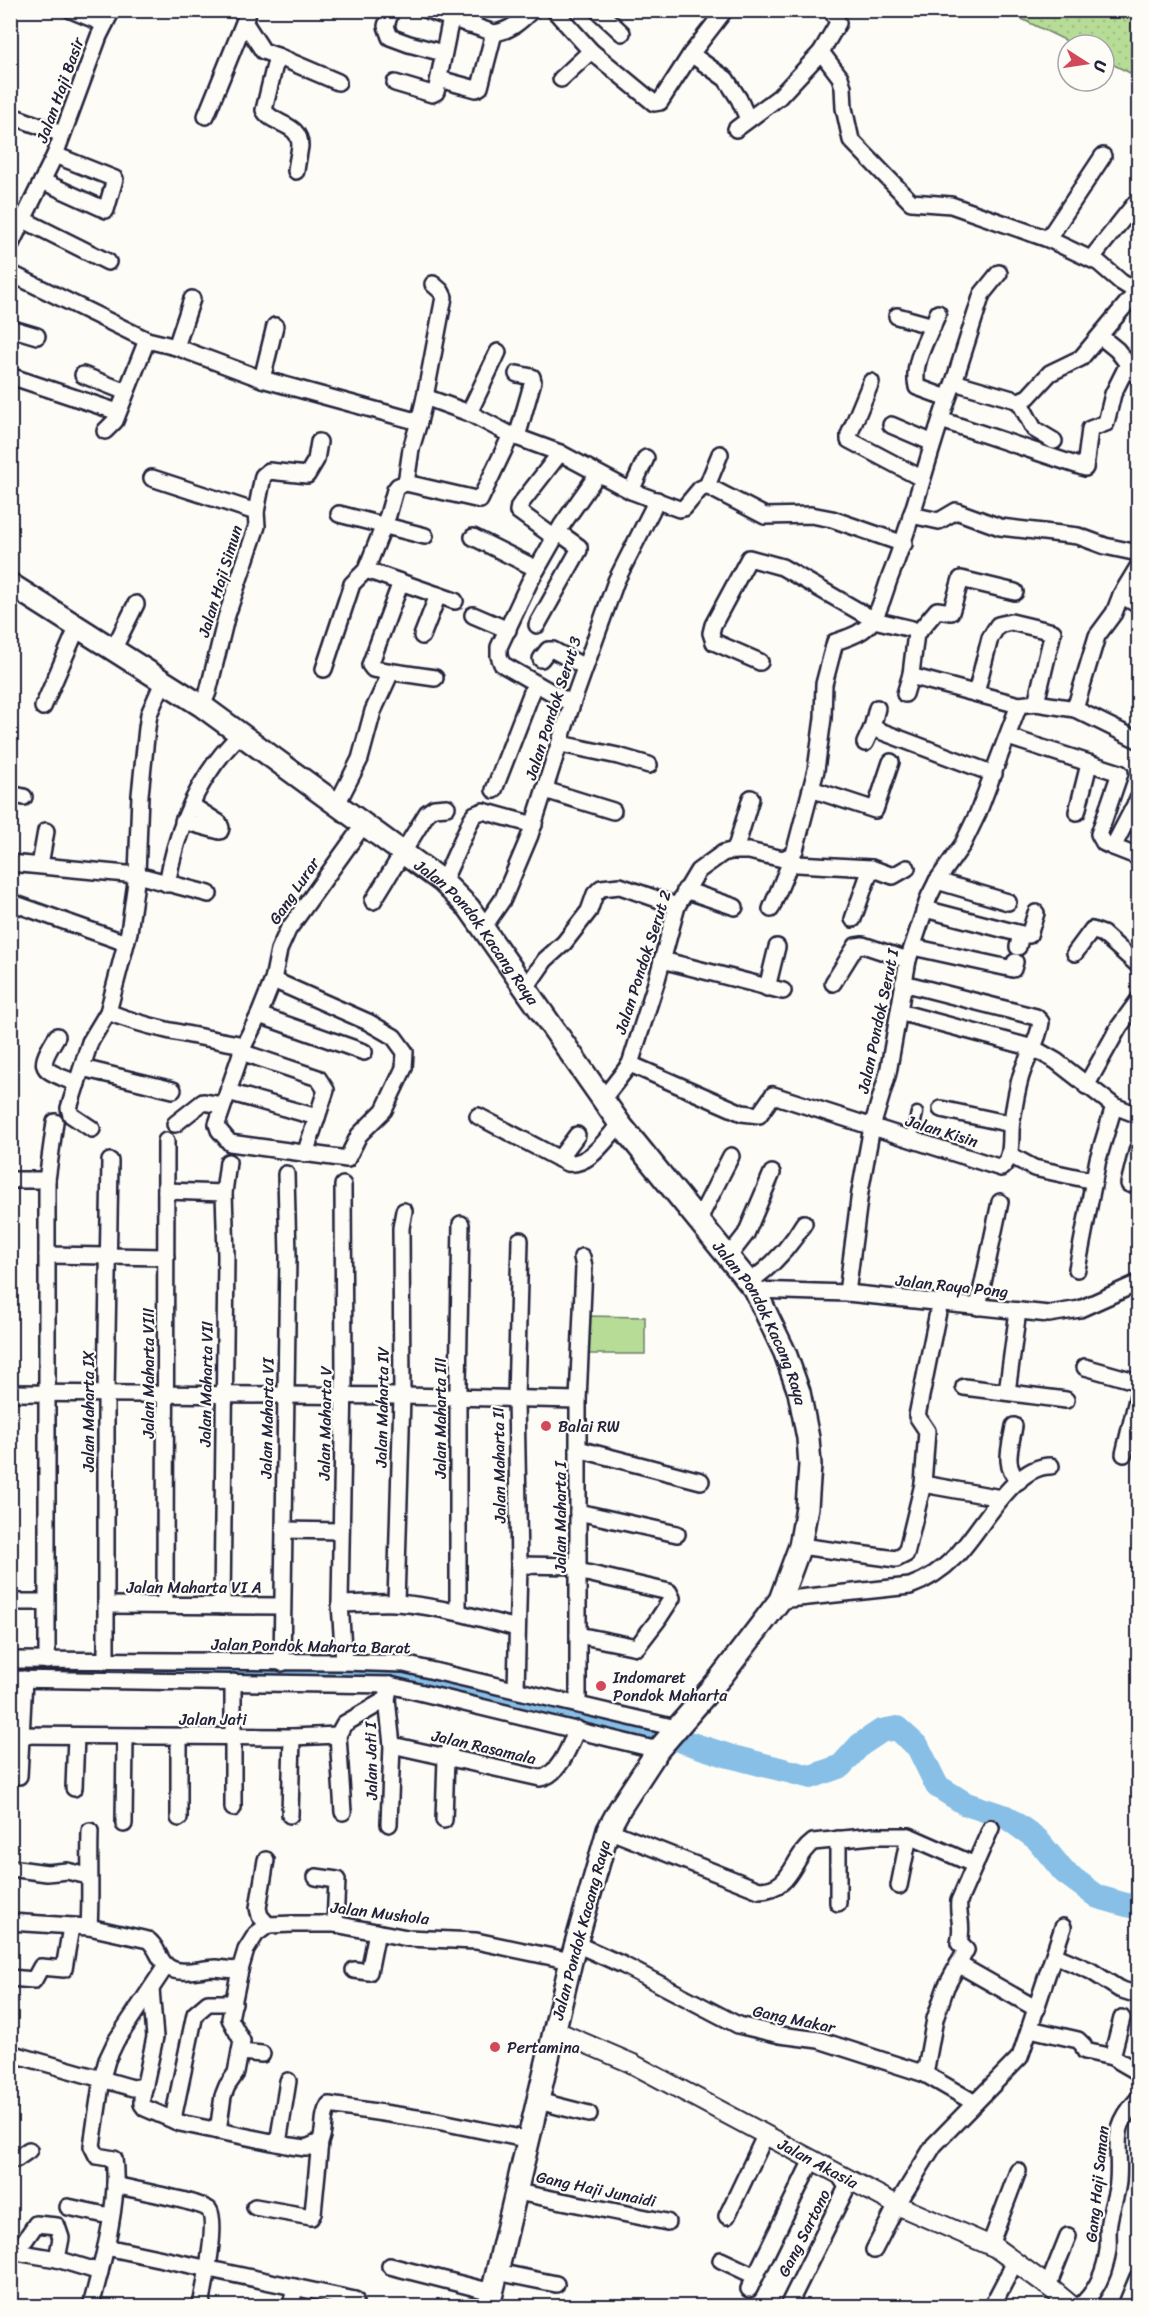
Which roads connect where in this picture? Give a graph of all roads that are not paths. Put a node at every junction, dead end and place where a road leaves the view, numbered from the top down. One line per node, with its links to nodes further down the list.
1 (71, 10): 11 (street)
2 (391, 10): 18 (street)
3 (427, 10): 12 (street)
4 (478, 10): 13 (street)
5 (532, 10): 14 (street)
6 (554, 10): 16 (street)
7 (597, 10): 15 (street)
8 (725, 10): 19 (street)
9 (838, 15): 17 (street)
10 (247, 16): 20 (street); 26 (street)
11 (109, 17): 29 (street, Jalan Haji Basir)
12 (451, 18): 13 (street); 18 (street)
13 (469, 25): 14 (street)
14 (494, 33): 21 (street)
15 (622, 33)
16 (591, 51): 19 (street); 22 (street)
17 (821, 52): 27 (street); 37 (street)
18 (443, 53): 21 (street)
19 (691, 54): 27 (street)
20 (277, 56): 23 (street); 32 (street)
21 (438, 79): 24 (street)
22 (561, 79)
23 (338, 82)
24 (395, 83)
25 (12, 116): 29 (street)
26 (206, 116)
27 (748, 119): 28 (street)
28 (736, 129)
29 (62, 134): 30 (street, Jalan Haji Basir)
30 (55, 155): 33 (street, Jalan Haji Basir); 33 (street)
31 (1102, 156): 37 (street)
32 (296, 171)
33 (42, 181): 35 (street, Jalan Haji Basir)
34 (1138, 200): 38 (street)
35 (24, 220): 36 (street, Jalan Haji Basir); 39 (street)
36 (12, 238)
37 (1047, 239): 38 (street)
38 (1091, 259): 43 (street)
39 (108, 262)
40 (10, 273): 50 (street)
41 (999, 273): 60 (street)
42 (433, 284): 62 (street)
43 (1138, 291): 49 (street)
44 (192, 299): 51 (street)
45 (897, 316): 63 (street)
46 (275, 326): 58 (street)
47 (10, 328): 48 (street)
48 (38, 336)
49 (1100, 336): 53 (street); 64 (street)
50 (147, 340): 51 (street); 61 (street)
51 (176, 347): 58 (street)
52 (498, 352): 66 (street)
53 (1128, 364): 57 (street); 67 (street)
54 (517, 374): 71 (street)
55 (83, 375): 61 (street)
56 (10, 376): 65 (street)
57 (1138, 377)
58 (262, 380): 68 (street)
59 (871, 382): 80 (street)
60 (954, 382): 63 (street); 64 (street)
61 (126, 392): 65 (street)
62 (425, 397): 66 (street); 68 (street)
63 (948, 398): 67 (street)
64 (1018, 401): 72 (street)
65 (118, 412): 70 (street)
66 (470, 413): 71 (street)
67 (941, 420): 74 (street)
68 (419, 422): 81 (street)
69 (891, 425): 74 (street)
70 (105, 430)
71 (514, 436): 75 (street); 81 (street)
72 (1053, 441)
73 (319, 442): 85 (street, Jalan Haji Simun)
74 (933, 443): 80 (street)
75 (560, 453): 78 (street); 89 (street)
76 (720, 454): 82 (street)
77 (646, 458): 83 (street)
78 (597, 475): 83 (street); 89 (street)
79 (152, 478): 85 (street)
80 (921, 478): 87 (street)
81 (405, 483): 88 (street)
82 (707, 486): 84 (street); 92 (street)
83 (631, 491): 84 (street)
84 (657, 500): 115 (street, Jalan Pondok Serut 3)
85 (256, 512): 127 (street, Jalan Haji Simun)
86 (339, 514): 88 (street)
87 (911, 515): 92 (street); 93 (street)
88 (383, 526): 90 (street); 96 (street)
89 (556, 535): 95 (street); 107 (street)
90 (425, 536)
91 (473, 537): 95 (street)
92 (903, 544): 106 (street)
93 (1138, 553)
94 (1138, 567): 101 (street)
95 (537, 569): 109 (street)
96 (366, 570): 97 (street); 116 (street)
97 (401, 582): 100 (street); 117 (street)
98 (10, 584): 108 (main road, Jalan Pondok Kacang Raya)
99 (1016, 592): 110 (street)
100 (438, 596): 102 (street); 111 (street)
101 (1121, 596): 104 (street); 130 (street)
102 (455, 601)
103 (136, 604): 112 (street)
104 (1138, 605)
105 (473, 615): 109 (street)
106 (874, 620): 110 (street); 114 (street); 141 (street)
107 (537, 625)
108 (78, 626): 112 (main road, Jalan Pondok Kacang Raya); 128 (street)
109 (507, 630): 121 (street)
110 (915, 633): 118 (street)
111 (422, 636)
112 (114, 648): 120 (main road, Jalan Pondok Kacang Raya)
113 (541, 659): 115 (street)
114 (760, 662)
115 (585, 667): 125 (street, Jalan Pondok Serut 3)
116 (324, 669)
117 (391, 672): 119 (street); 146 (street)
118 (911, 674): 122 (street); 123 (street)
119 (435, 678)
120 (164, 680): 127 (main road, Jalan Pondok Kacang Raya); 164 (street)
121 (535, 684): 125 (street); 142 (street)
122 (976, 693): 124 (street); 126 (street)
123 (906, 694)
124 (1036, 703): 126 (street); 130 (street)
125 (572, 704): 136 (street, Jalan Pondok Serut 3)
126 (1019, 705): 133 (street, Jalan Pondok Serut I)
127 (202, 706): 132 (main road, Jalan Pondok Kacang Raya)
128 (43, 707)
129 (877, 708): 131 (street)
130 (1075, 709): 134 (street)
131 (872, 728): 135 (street); 140 (street)
132 (242, 733): 146 (main road, Jalan Pondok Kacang Raya); 147 (street)
133 (1008, 737): 138 (street); 140 (street, Jalan Pondok Serut I)
134 (1138, 740)
135 (865, 743)
136 (561, 744): 139 (street); 143 (street, Jalan Pondok Serut 3)
137 (891, 762): 141 (street)
138 (1089, 764): 150 (street); 155 (street)
139 (649, 765)
140 (994, 774): 165 (street, Jalan Pondok Serut I)
141 (811, 789): 159 (street)
142 (494, 790)
143 (545, 790): 149 (street); 153 (street, Jalan Pondok Serut 3)
144 (751, 798): 156 (street)
145 (1138, 799): 155 (street)
146 (337, 804): 152 (main road, Jalan Pondok Kacang Raya)
147 (191, 806): 151 (street); 151 (street)
148 (447, 807): 158 (street)
149 (613, 811)
150 (1077, 812)
151 (183, 821): 167 (street)
152 (364, 824): 158 (main road, Jalan Pondok Kacang Raya); 187 (street, Gang Lurar)
153 (534, 825): 166 (street); 179 (street, Jalan Pondok Serut 3)
154 (45, 831): 161 (street)
155 (1113, 847): 157 (street)
156 (735, 851): 159 (street); 168 (street, Jalan Pondok Serut 2)
157 (1138, 851)
158 (403, 853): 166 (main road, Jalan Pondok Kacang Raya); 170 (street)
159 (790, 856): 162 (street); 175 (street)
160 (10, 863): 161 (street)
161 (40, 865): 164 (street)
162 (871, 868): 163 (street); 178 (street)
163 (907, 868)
164 (137, 875): 167 (street); 180 (street)
165 (937, 881): 172 (street); 176 (street, Jalan Pondok Serut I)
166 (443, 882): 179 (main road, Jalan Pondok Kacang Raya)
167 (167, 884): 169 (street)
168 (685, 890): 173 (street, Jalan Pondok Serut 2); 174 (street)
169 (209, 894)
170 (373, 901)
171 (10, 902): 180 (street)
172 (1008, 902)
173 (677, 906): 185 (street, Jalan Pondok Serut 2); 191 (street)
174 (735, 907)
175 (771, 909)
176 (925, 909): 182 (street); 184 (street, Jalan Pondok Serut I)
177 (1036, 913): 182 (street)
178 (853, 919)
179 (483, 927): 191 (main road, Jalan Pondok Kacang Raya)
180 (126, 943): 194 (street)
181 (777, 947): 190 (street)
182 (1018, 947): 184 (street)
183 (1075, 953): 186 (street)
184 (910, 954): 188 (street); 189 (street, Jalan Pondok Serut I)
185 (662, 960): 190 (street); 201 (street, Jalan Pondok Serut 2)
186 (1138, 964)
187 (273, 980): 196 (street, Gang Lurar); 224 (street, Gang Lurar)
188 (833, 983)
189 (903, 983): 195 (street, Jalan Pondok Serut I); 199 (street)
190 (767, 988): 192 (street)
191 (525, 989): 207 (main road, Jalan Pondok Kacang Raya)
192 (783, 991)
193 (1138, 1001): 204 (street)
194 (108, 1012): 198 (street); 202 (street)
195 (899, 1012): 199 (street); 218 (street, Jalan Pondok Serut I)
196 (259, 1015): 198 (street, Gang Lurar); 200 (street)
197 (57, 1036): 203 (street)
198 (243, 1048): 206 (street, Gang Lurar); 212 (street)
199 (1033, 1048): 204 (street); 217 (street)
200 (364, 1052)
201 (630, 1064): 207 (street, Jalan Pondok Serut 2); 218 (street, Jalan Kisin)
202 (82, 1068): 203 (street); 205 (street)
203 (77, 1084): 219 (street)
204 (1086, 1086): 208 (street)
205 (173, 1090)
206 (225, 1099): 212 (street); 215 (street); 224 (street, Gang Lurar)
207 (603, 1100): 216 (main road, Jalan Pondok Kacang Raya)
208 (1114, 1106): 211 (street); 234 (street)
209 (941, 1109): 217 (street)
210 (917, 1113): 221 (street)
211 (1138, 1115)
212 (317, 1116): 224 (street)
213 (478, 1116): 226 (street)
214 (56, 1122): 233 (street)
215 (175, 1124)
216 (620, 1124): 226 (street); 241 (main road, Jalan Pondok Kacang Raya)
217 (1011, 1124): 229 (street)
218 (872, 1127): 221 (street, Jalan Kisin); 253 (street, Jalan Pondok Serut I)
219 (92, 1129)
220 (577, 1135): 226 (street)
221 (911, 1140): 229 (street, Jalan Kisin)
222 (166, 1141): 237 (street, Jalan Maharta VIII)
223 (1138, 1148): 235 (street)
224 (305, 1154)
225 (731, 1156): 241 (street)
226 (559, 1159)
227 (110, 1161): 246 (street, Jalan Maharta IX)
228 (228, 1162): 238 (street, Jalan Maharta VII)
229 (1005, 1162): 234 (street, Jalan Kisin)
230 (772, 1173): 247 (street)
231 (286, 1174): 266 (street, Jalan Maharta VI)
232 (10, 1180): 233 (street)
233 (47, 1180): 245 (street)
234 (1094, 1181): 250 (street)
235 (1129, 1184)
236 (343, 1185): 267 (street, Jalan Maharta V)
237 (166, 1191): 238 (street); 248 (street, Jalan Maharta VIII)
238 (224, 1193): 265 (street, Jalan Maharta VII)
239 (1000, 1202): 255 (street)
240 (404, 1211): 269 (street, Jalan Maharta IV)
241 (698, 1221): 247 (main road, Jalan Pondok Kacang Raya)
242 (804, 1223): 252 (street)
243 (461, 1224): 270 (street, Jalan Maharta III)
244 (520, 1240): 271 (street, Jalan Maharta II)
245 (47, 1255): 246 (street); 262 (street)
246 (108, 1255): 248 (street); 263 (street, Jalan Maharta IX)
247 (729, 1256): 252 (main road, Jalan Pondok Kacang Raya)
248 (166, 1257): 264 (street, Jalan Maharta VIII)
249 (582, 1257): 272 (street, Jalan Maharta I)
250 (1077, 1269)
251 (1138, 1283): 256 (street, Jalan Raya Pong)
252 (752, 1286): 253 (street, Jalan Raya Pong); 286 (main road, Jalan Pondok Kacang Raya)
253 (847, 1293): 254 (street, Jalan Raya Pong)
254 (939, 1302): 255 (street, Jalan Raya Pong); 280 (street)
255 (978, 1306): 256 (street, Jalan Raya Pong)
256 (1018, 1311): 260 (street)
257 (1085, 1367): 258 (street)
258 (1138, 1382)
259 (964, 1387): 260 (street)
260 (1007, 1392): 273 (street)
261 (10, 1393): 262 (street)
262 (46, 1393): 263 (street); 291 (street)
263 (106, 1393): 264 (street); 294 (street, Jalan Maharta IX)
264 (165, 1394): 265 (street); 295 (street, Jalan Maharta VIII)
265 (224, 1394): 266 (street); 296 (street, Jalan Maharta VII)
266 (286, 1394): 267 (street); 283 (street, Jalan Maharta VI)
267 (343, 1395): 269 (street); 284 (street, Jalan Maharta V)
268 (1138, 1395): 276 (street)
269 (402, 1396): 270 (street); 292 (street, Jalan Maharta IV)
270 (458, 1397): 271 (street); 298 (street, Jalan Maharta III)
271 (516, 1399): 272 (street); 287 (street, Jalan Maharta II)
272 (578, 1400): 275 (street, Jalan Maharta I)
273 (1066, 1400)
274 (1014, 1426): 279 (street)
275 (579, 1449): 278 (street); 282 (street, Jalan Maharta I)
276 (1124, 1454)
277 (1051, 1466): 279 (street)
278 (701, 1481)
279 (1019, 1481): 281 (street)
280 (923, 1484): 281 (street); 286 (street)
281 (1001, 1498): 289 (street)
282 (578, 1512): 285 (street); 288 (street, Jalan Maharta I)
283 (284, 1530): 284 (street); 297 (street, Jalan Maharta VI)
284 (341, 1531): 293 (street, Jalan Maharta V)
285 (676, 1534)
286 (800, 1546): 289 (main road, Jalan Pondok Kacang Raya)
287 (519, 1565): 288 (street); 299 (street, Jalan Maharta II)
288 (578, 1568): 300 (street, Jalan Maharta I); 300 (street)
289 (780, 1600): 319 (main road, Jalan Pondok Kacang Raya)
290 (10, 1602): 291 (street)
291 (45, 1602): 302 (street)
292 (396, 1603): 293 (street); 298 (street)
293 (340, 1604): 304 (street, Jalan Maharta V)
294 (106, 1605): 295 (street, Jalan Maharta VI A); 303 (street, Jalan Maharta IX)
295 (165, 1605): 296 (street, Jalan Maharta VI A)
296 (222, 1606): 297 (street, Jalan Maharta VI A)
297 (282, 1606): 305 (street, Jalan Maharta VI)
298 (458, 1612): 299 (street)
299 (516, 1628): 308 (street, Jalan Maharta II)
300 (578, 1635): 310 (street, Jalan Maharta I)
301 (10, 1660): 302 (street, Jalan Pondok Maharta Barat)
302 (46, 1661): 303 (street, Jalan Pondok Maharta Barat)
303 (106, 1661): 305 (street, Jalan Pondok Maharta Barat)
304 (344, 1662): 305 (street, Jalan Pondok Maharta Barat); 308 (street, Jalan Pondok Maharta Barat)
305 (282, 1663)
306 (17, 1679): 307 (street); 312 (street)
307 (233, 1682): 309 (street); 317 (street)
308 (516, 1690): 310 (street, Jalan Pondok Maharta Barat)
309 (388, 1692): 311 (street); 313 (street); 320 (street, Jalan Jati I)
310 (578, 1704): 319 (street, Jalan Pondok Maharta Barat)
311 (577, 1729): 319 (street); 321 (street, Jalan Rasamala)
312 (16, 1735): 314 (street, Jalan Jati); 322 (street)
313 (338, 1735): 318 (street, Jalan Jati); 325 (street)
314 (76, 1736): 315 (street, Jalan Jati); 323 (street)
315 (125, 1737): 316 (street, Jalan Jati); 329 (street)
316 (179, 1737): 317 (street, Jalan Jati); 327 (street)
317 (234, 1737): 318 (street, Jalan Jati); 324 (street)
318 (292, 1737): 326 (street)
319 (668, 1738): 332 (main road, Jalan Pondok Kacang Raya)
320 (392, 1745): 321 (street, Jalan Rasamala); 330 (street, Jalan Jati I)
321 (448, 1753): 328 (street)
322 (19, 1776)
323 (74, 1788)
324 (233, 1808)
325 (343, 1812)
326 (290, 1815)
327 (179, 1818)
328 (444, 1820)
329 (124, 1824)
330 (389, 1824)
331 (991, 1828): 337 (street)
332 (608, 1830): 335 (street); 350 (main road, Jalan Pondok Kacang Raya)
333 (90, 1831): 339 (street)
334 (909, 1836): 335 (street); 337 (street); 341 (street)
335 (838, 1839): 342 (street)
336 (266, 1860): 344 (street)
337 (975, 1865): 352 (street)
338 (10, 1868): 339 (street)
339 (88, 1876): 347 (street)
340 (316, 1877): 345 (street)
341 (899, 1886)
342 (838, 1903)
343 (10, 1922): 346 (street)
344 (268, 1924): 345 (street, Jalan Mushola); 354 (street)
345 (335, 1924): 349 (street, Jalan Mushola)
346 (71, 1927): 347 (street); 356 (street)
347 (88, 1927): 353 (street)
348 (1063, 1927): 351 (street)
349 (376, 1932): 350 (street, Jalan Mushola); 355 (street)
350 (574, 1953): 363 (main road, Jalan Pondok Kacang Raya); 369 (street, Gang Makar)
351 (1054, 1955): 358 (street); 360 (street)
352 (958, 1964): 360 (street); 369 (street)
353 (166, 1965): 354 (street); 357 (street)
354 (240, 1970): 359 (street)
355 (354, 1970)
356 (10, 1978)
357 (151, 1989): 370 (street); 372 (street)
358 (1138, 1995)
359 (234, 2003): 364 (street); 377 (street)
360 (1037, 2009): 362 (street)
361 (1122, 2019): 367 (street)
362 (1030, 2029): 367 (street); 375 (street)
363 (554, 2030): 374 (main road, Jalan Pondok Kacang Raya); 379 (street, Jalan Akasia)
364 (240, 2052): 366 (street); 378 (street)
365 (10, 2053): 370 (street)
366 (262, 2055)
367 (1112, 2057): 368 (street)
368 (1138, 2072)
369 (925, 2074): 375 (street, Gang Makar)
370 (102, 2078): 372 (street); 388 (street)
371 (288, 2081): 382 (street)
372 (145, 2086): 377 (street)
373 (1138, 2099): 419 (street, Gang Haji Saman)
374 (538, 2102): 376 (street); 380 (main road, Jalan Pondok Kacang Raya)
375 (975, 2103): 390 (street)
376 (589, 2114)
377 (175, 2121): 378 (street)
378 (218, 2131): 382 (street)
379 (765, 2136): 385 (street, Jalan Akasia); 394 (street)
380 (530, 2140): 381 (street); 389 (main road, Jalan Pondok Kacang Raya)
381 (320, 2142): 382 (street); 392 (street)
382 (278, 2143)
383 (28, 2150): 384 (street)
384 (10, 2159)
385 (812, 2160): 387 (street, Jalan Akasia); 401 (street)
386 (1018, 2171): 397 (street)
387 (840, 2176): 390 (street, Jalan Akasia); 416 (street, Gang Sartono)
388 (115, 2185): 393 (street); 404 (street)
389 (517, 2192): 395 (street, Gang Haji Junaidi); 406 (main road, Jalan Pondok Kacang Raya)
390 (897, 2205): 397 (street, Jalan Akasia); 399 (street)
391 (68, 2206): 393 (street)
392 (255, 2207)
393 (110, 2216): 398 (street)
394 (727, 2216)
395 (667, 2222)
396 (1068, 2236): 409 (street)
397 (990, 2246): 402 (street, Jalan Akasia)
398 (106, 2247): 404 (street); 405 (street)
399 (874, 2250)
400 (57, 2259): 400 (street); 405 (street)
401 (720, 2260)
402 (1015, 2262): 409 (street, Jalan Akasia); 417 (street)
403 (390, 2266): 411 (street)
404 (208, 2268): 410 (street); 414 (street)
405 (100, 2272): 413 (street)
406 (497, 2272): 408 (street); 411 (main road, Jalan Pondok Kacang Raya)
407 (1138, 2277): 420 (street)
408 (556, 2284)
409 (1048, 2286): 418 (street, Jalan Akasia)
410 (295, 2287): 412 (street); 415 (street)
411 (490, 2299)
412 (355, 2300)
413 (91, 2307)
414 (201, 2307)
415 (291, 2307)
416 (788, 2307)
417 (993, 2307)
418 (1072, 2307)
419 (1080, 2307)
420 (1126, 2307)

